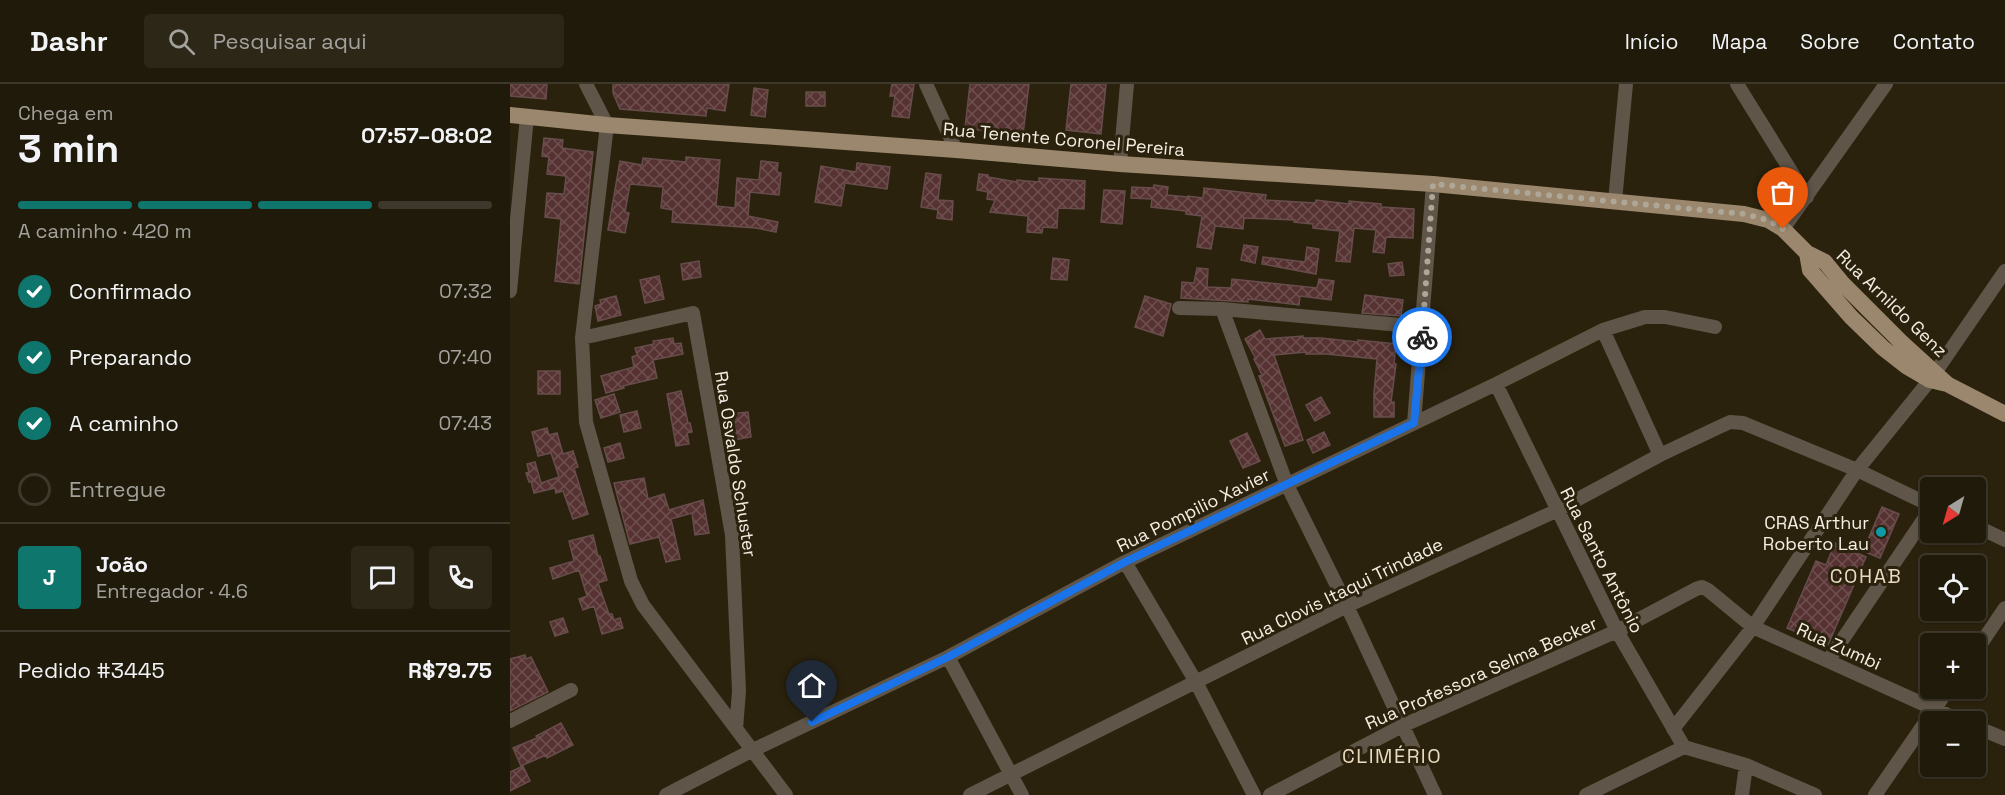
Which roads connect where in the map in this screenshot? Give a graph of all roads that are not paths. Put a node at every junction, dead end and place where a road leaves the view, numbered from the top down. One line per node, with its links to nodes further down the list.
1 (586, 84): 8 (street)
2 (926, 84): 9 (street)
3 (1626, 84): 13 (street)
4 (1737, 84): 12 (street)
5 (1886, 84): 12 (street)
6 (1130, 85): 10 (street)
7 (518, 116): 8 (main road, Rua Tenente Coronel Pereira); 16 (street)
8 (607, 125): 9 (main road, Rua Tenente Coronel Pereira); 22 (street)
9 (956, 150): 10 (main road, Rua Tenente Coronel Pereira)
10 (1119, 164): 11 (main road, Rua Tenente Coronel Pereira)
11 (1433, 184): 13 (main road, Rua Tenente Coronel Pereira); 19 (street)
12 (1807, 197): 14 (street)
13 (1616, 201): 14 (main road, Rua Tenente Coronel Pereira)
14 (1783, 229): 23 (main road, Rua Arnildo Genz)
15 (2005, 271): 23 (street)
16 (510, 291)
17 (1179, 308): 18 (street)
18 (1222, 309): 19 (street); 29 (street)
19 (1423, 327): 26 (street)
20 (1715, 327): 21 (street, Rua Pompilio Xavier)
21 (1603, 330): 24 (street, Rua Pompilio Xavier); 27 (street)
22 (582, 338): 50 (street); 50 (street, Rua Osvaldo Schuster)
23 (1937, 379): 25 (main road, Rua Arnildo Genz); 28 (street)
24 (1496, 384): 26 (street, Rua Pompilio Xavier); 31 (street, Rua Santo Antônio)
25 (2005, 414)
26 (1414, 423): 29 (street, Rua Pompilio Xavier)
27 (1660, 455): 28 (street, Rua Clovis Itaqui Trindade); 31 (street, Rua Clovis Itaqui Trindade)
28 (1857, 470): 30 (street); 39 (street)
29 (1287, 485): 35 (street, Rua Pompilio Xavier); 37 (street)
30 (1920, 500)
31 (1556, 511): 37 (street, Rua Clovis Itaqui Trindade); 40 (street, Rua Santo Antônio)
32 (1920, 525): 43 (street)
33 (1986, 531): 34 (street)
34 (2005, 540)
35 (1125, 562): 42 (street, Rua Pompilio Xavier); 44 (street)
36 (1708, 590): 39 (street, Rua Zumbi); 40 (street, Rua Professora Selma Becker)
37 (1347, 606): 44 (street, Rua Clovis Itaqui Trindade); 49 (street)
38 (2005, 608): 41 (street)
39 (1753, 627): 43 (street, Rua Zumbi); 51 (street)
40 (1617, 631): 49 (street, Rua Professora Selma Becker); 51 (street, Rua Santo Antônio)
41 (1986, 636)
42 (948, 657): 55 (street, Rua Pompilio Xavier); 57 (street)
43 (1828, 661): 47 (street, Rua Zumbi)
44 (1196, 682): 57 (street, Rua Clovis Itaqui Trindade); 62 (street)
45 (572, 690): 48 (street)
46 (1942, 699): 47 (street)
47 (1934, 710): 68 (street)
48 (510, 721)
49 (1404, 725): 63 (street, Rua Professora Selma Becker); 64 (street)
50 (736, 729): 55 (street)
51 (1673, 729): 54 (street, Rua Santo Antônio)
52 (1986, 731): 53 (street)
53 (2005, 739)
54 (1684, 747): 56 (street); 65 (street)
55 (753, 750): 58 (street, Rua Pompilio Xavier); 59 (street)
56 (1746, 765): 66 (street); 67 (street)
57 (1011, 774): 60 (street, Rua Clovis Itaqui Trindade); 61 (street)
58 (666, 795)
59 (786, 795)
60 (970, 795)
61 (1022, 795)
62 (1254, 795)
63 (1270, 795)
64 (1435, 795)
65 (1586, 795)
66 (1742, 795)
67 (1815, 795)
68 (1875, 795)

